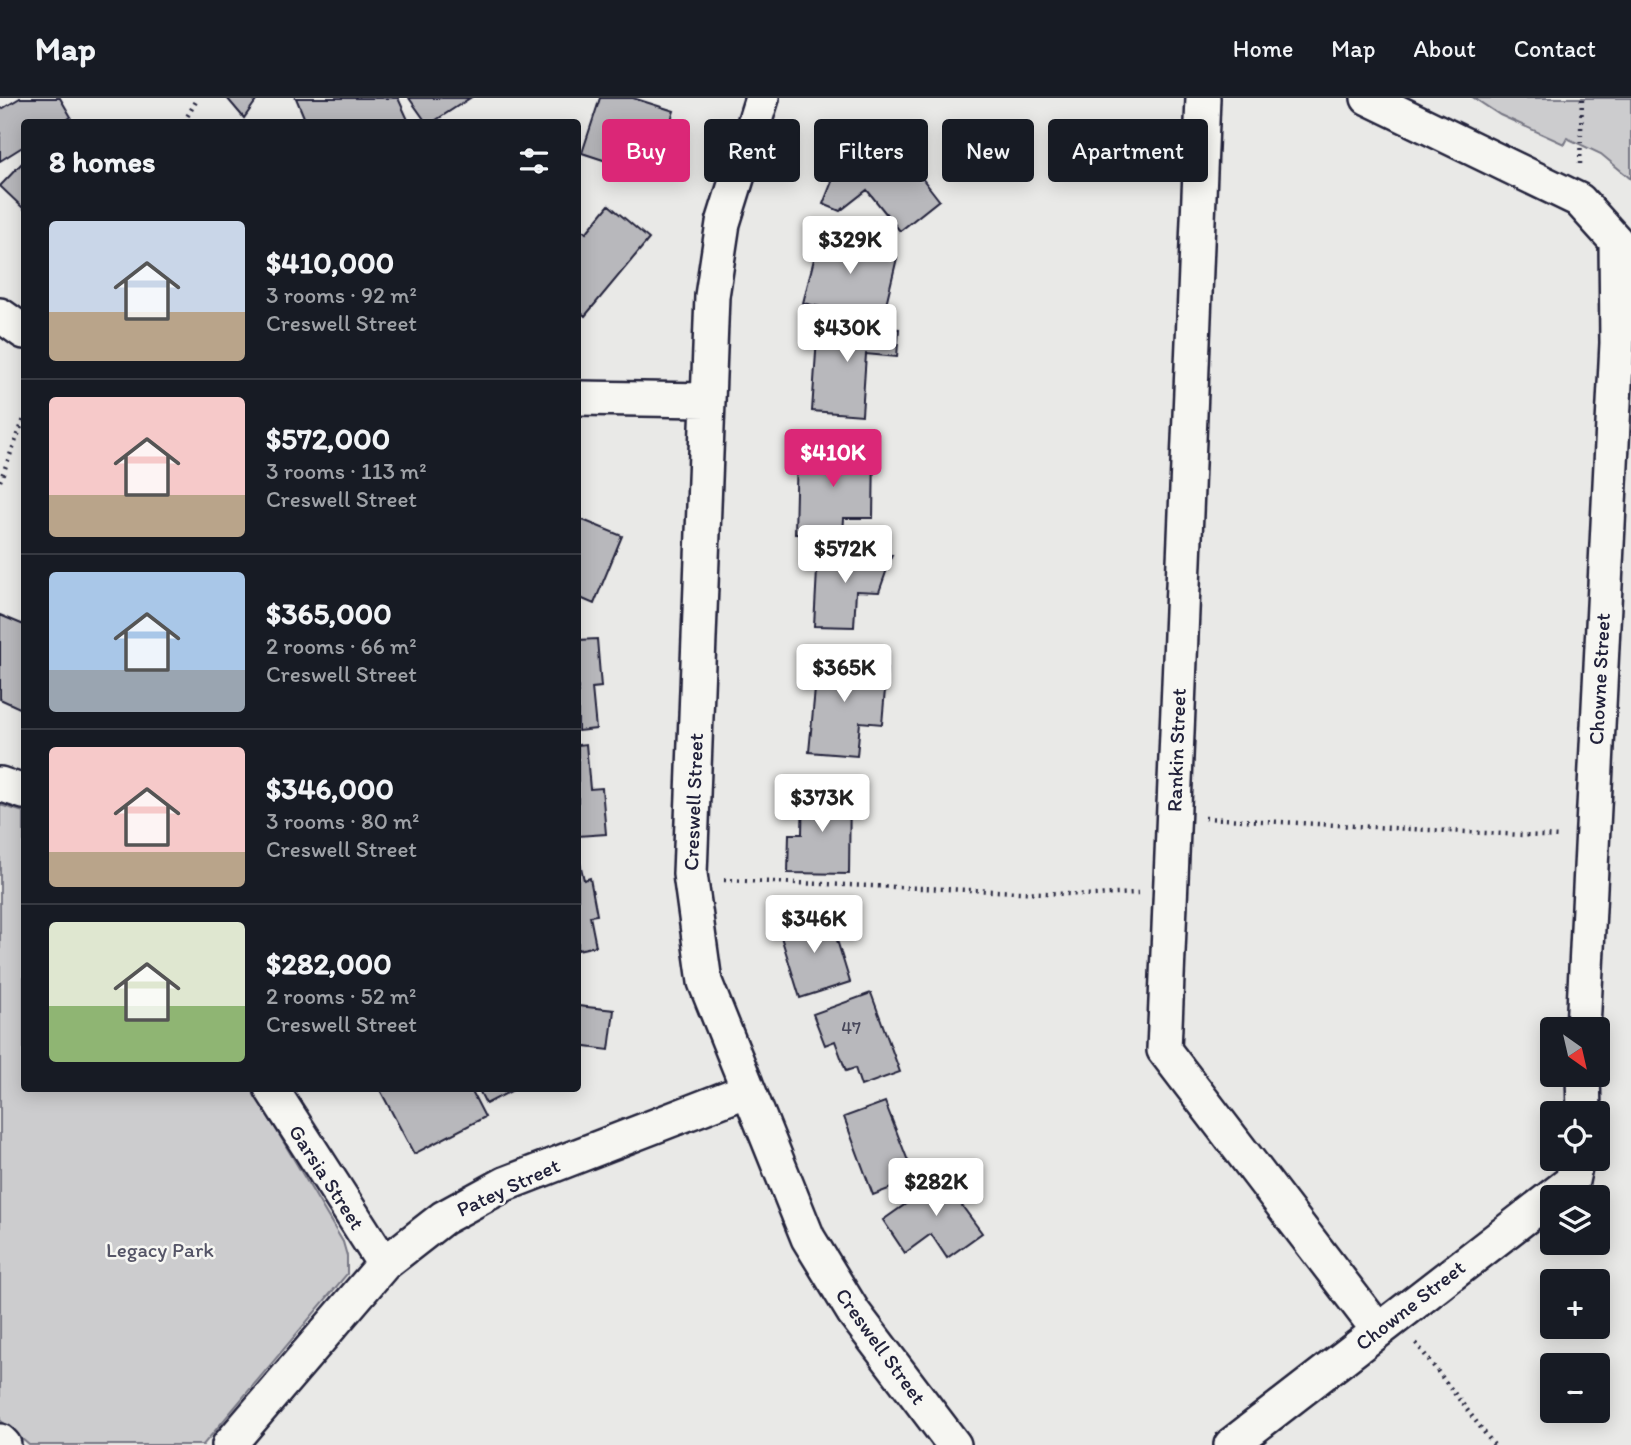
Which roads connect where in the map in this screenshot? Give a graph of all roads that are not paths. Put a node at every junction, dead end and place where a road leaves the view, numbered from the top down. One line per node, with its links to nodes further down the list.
1 (762, 98): 7 (street, Creswell Street)
2 (1203, 98): 16 (street, Rankin Street)
3 (1368, 98): 8 (street, Chowne Street)
4 (0, 316): 5 (street)
5 (21, 330)
6 (581, 398): 7 (street)
7 (706, 400): 12 (street, Creswell Street)
8 (1621, 427): 11 (street, Chowne Street)
9 (0, 784): 10 (street)
10 (21, 791)
11 (1584, 1017)
12 (748, 1090): 15 (street, Patey Street); 20 (street, Creswell Street)
13 (274, 1092): 15 (street, Garsia Street)
14 (1575, 1171): 16 (street, Chowne Street)
15 (384, 1265): 19 (street, Patey Street)
16 (1387, 1323): 21 (street, Chowne Street)
17 (0, 1441): 18 (street)
18 (4, 1445)
19 (229, 1445)
20 (954, 1445)
21 (1231, 1445)

